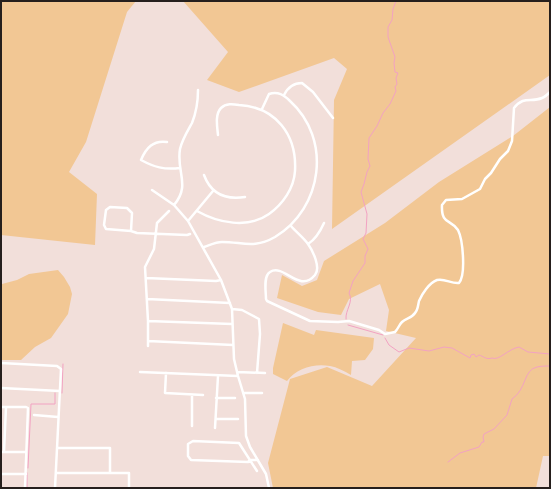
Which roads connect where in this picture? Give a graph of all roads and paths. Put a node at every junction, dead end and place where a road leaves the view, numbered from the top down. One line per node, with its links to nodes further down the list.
1 (198, 90): 8 (street)
2 (550, 92): 22 (street)
3 (284, 95): 4 (street); 5 (street); 18 (street)
4 (262, 109): 6 (street); 15 (street)
5 (333, 118)
6 (218, 134)
7 (167, 142): 8 (street)
8 (180, 168): 13 (street)
9 (204, 176): 11 (street)
10 (152, 190): 13 (street)
11 (213, 191): 12 (street); 15 (street)
12 (245, 197)
13 (174, 205): 16 (street)
14 (169, 211): 20 (street)
15 (197, 211): 16 (street)
16 (188, 220): 23 (street)
17 (324, 223): 22 (street)
18 (291, 226): 22 (street); 23 (street)
19 (131, 231): 19 (street); 20 (street)
20 (156, 234): 21 (street); 24 (street)
21 (190, 234)
22 (308, 244)
23 (204, 247): 25 (street)
24 (146, 278): 25 (street); 26 (street)
25 (221, 280): 27 (street)
26 (147, 299): 27 (street); 29 (street)
27 (230, 303): 28 (street)
28 (232, 309): 30 (street); 37 (street)
29 (148, 321): 30 (street); 31 (street)
30 (232, 324): 32 (street)
31 (148, 341): 32 (street); 33 (street)
32 (233, 345): 36 (street)
33 (148, 346)
34 (1, 364): 43 (street)
35 (140, 372): 38 (street)
36 (236, 372): 37 (street); 41 (street)
37 (257, 372): 39 (street)
38 (166, 373): 40 (street); 46 (street)
39 (265, 373)
40 (218, 376): 41 (street); 48 (street)
41 (238, 376): 44 (street)
42 (1, 388): 43 (street)
43 (60, 391): 53 (street)
44 (244, 392): 45 (street); 64 (street)
45 (262, 393)
46 (192, 395): 47 (street); 56 (street)
47 (202, 395)
48 (216, 398): 49 (street); 54 (street)
49 (235, 398)
50 (1, 407): 51 (street)
51 (6, 407): 59 (street); 62 (street)
52 (34, 415): 53 (street)
53 (58, 417): 60 (street)
54 (216, 419): 55 (street); 57 (street)
55 (238, 420)
56 (192, 426)
57 (215, 428)
58 (1, 430): 59 (street)
59 (5, 430): 61 (street)
60 (57, 448): 66 (street); 67 (street)
61 (2, 452): 62 (street)
62 (26, 452): 69 (street)
63 (250, 460): 63 (street); 64 (street); 65 (street)
64 (258, 460): 73 (street)
65 (257, 471)
66 (56, 473): 67 (street); 71 (street)
67 (110, 473): 72 (street)
68 (1, 474): 69 (street)
69 (26, 474): 70 (street)
70 (25, 488)
71 (55, 488)
72 (129, 488)
73 (269, 488)

